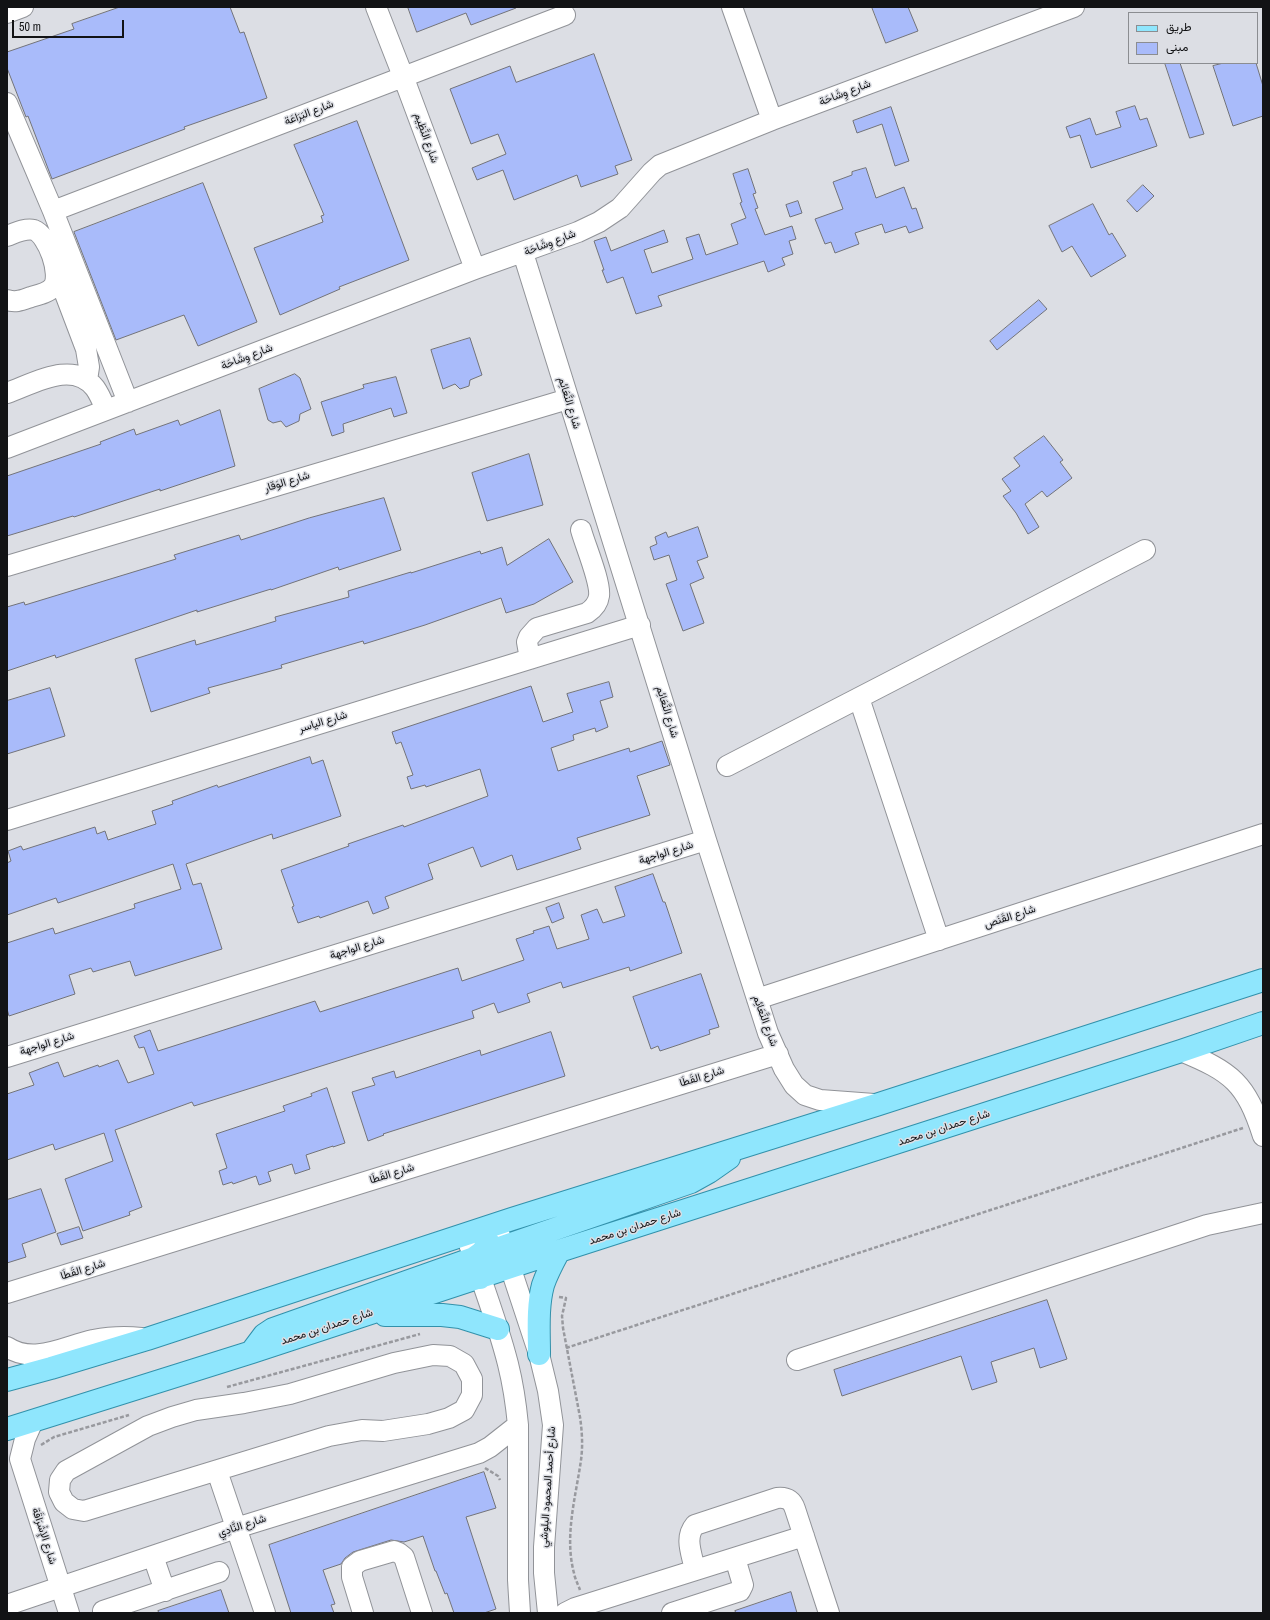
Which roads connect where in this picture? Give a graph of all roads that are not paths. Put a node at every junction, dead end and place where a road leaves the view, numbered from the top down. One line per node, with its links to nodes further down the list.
1 (23, 7): 5 (street)
2 (376, 7): 7 (street, شارع النَّظِيم)
3 (732, 7): 9 (street)
4 (1074, 7): 9 (street, شارع وِشَاحَة)
5 (7, 13)
6 (565, 15): 7 (street, شارع البَرَاعَة)
7 (403, 76): 10 (street, شارع البَرَاعَة); 13 (street, شارع النَّظِيم)
8 (7, 103): 10 (street)
9 (772, 120): 12 (street, شارع وِشَاحَة)
10 (53, 211): 19 (street)
11 (7, 236): 14 (street)
12 (523, 253): 13 (street, شارع وِشَاحَة); 18 (street, شارع النَّعَائِم)
13 (475, 269): 19 (street, شارع وِشَاحَة)
14 (56, 270): 15 (street); 16 (street)
15 (7, 300)
16 (87, 380): 17 (street); 20 (street)
17 (7, 394)
18 (568, 399): 24 (street, شارع الوَقار); 25 (street, شارع النَّعَائِم)
19 (128, 402): 20 (street, شارع وِشَاحَة)
20 (106, 410): 21 (street, شارع وِشَاحَة)
21 (7, 448)
22 (581, 530): 26 (street)
23 (1145, 550): 27 (street)
24 (7, 566)
25 (640, 625): 26 (street, شارع الياسر); 31 (street, شارع النَّعَائِم)
26 (530, 659): 29 (street, شارع الياسر)
27 (859, 698): 28 (street); 32 (street)
28 (727, 766)
29 (7, 820)
30 (1263, 834): 32 (street, شارع القَنَص)
31 (706, 840): 34 (street, شارع النَّعَائِم); 38 (street, شارع الواجهة)
32 (939, 940): 34 (street, شارع القَنَص)
33 (1263, 980): 39 (main road)
34 (757, 1000): 37 (street, شارع النَّعَائِم)
35 (1263, 1023): 36 (main road, شارع حمدان بن محمد)
36 (1181, 1051): 40 (street); 46 (main road, شارع حمدان بن محمد)
37 (778, 1054): 39 (street, شارع النَّعَائِم); 49 (street, شارع القَطَا)
38 (7, 1056)
39 (876, 1105): 41 (main road)
40 (1261, 1130)
41 (742, 1147): 43 (main road); 45 (main road)
42 (1263, 1213): 56 (street)
43 (496, 1224): 44 (main road); 45 (street, شارع أحمد المحمود البلوشي); 47 (main road)
44 (466, 1235): 47 (street); 52 (main road)
45 (504, 1246): 47 (main road); 48 (street, شارع أحمد المحمود البلوشي)
46 (559, 1251): 48 (main road, شارع حمدان بن محمد); 55 (main road)
47 (477, 1268): 48 (main road, شارع حمدان بن محمد); 50 (main road, شارع حمدان بن محمد); 51 (street); 54 (main road)
48 (511, 1268): 55 (street, شارع أحمد المحمود البلوشي)
49 (7, 1293)
50 (362, 1316): 51 (main road); 54 (main road, شارع حمدان بن محمد)
51 (498, 1329): 59 (street)
52 (147, 1339): 53 (street); 57 (main road)
53 (7, 1347)
54 (252, 1352): 58 (main road, شارع حمدان بن محمد)
55 (539, 1354): 72 (street, شارع أحمد المحمود البلوشي)
56 (797, 1360)
57 (7, 1380)
58 (33, 1421): 60 (main road, شارع حمدان بن محمد); 61 (street, شارع الإِشْرَاقَة)
59 (518, 1425): 62 (street, شارع النَّادِي); 63 (street)
60 (7, 1429)
61 (13, 1453): 71 (street, شارع الإِشْرَاقَة)
62 (479, 1453): 63 (street, شارع النَّادِي); 65 (street, شارع النَّادِي)
63 (518, 1466): 76 (street)
64 (217, 1471): 64 (street); 65 (street)
65 (236, 1528): 67 (street, شارع النَّادِي); 79 (street)
66 (804, 1536): 68 (street); 69 (street); 85 (street)
67 (154, 1556): 71 (street, شارع النَّادِي); 73 (street)
68 (735, 1558): 69 (street); 84 (street)
69 (695, 1570): 74 (street)
70 (219, 1572): 73 (street)
71 (61, 1588): 75 (street, شارع النَّادِي); 78 (street, شارع الإِشْرَاقَة)
72 (546, 1588): 74 (street); 82 (street, شارع أحمد المحمود البلوشي)
73 (164, 1591): 77 (street)
74 (585, 1604): 83 (street)
75 (15, 1607)
76 (518, 1610)
77 (103, 1611)
78 (69, 1613)
79 (265, 1613)
80 (363, 1613): 81 (street)
81 (422, 1613)
82 (548, 1613)
83 (565, 1613)
84 (672, 1613)
85 (829, 1613)

